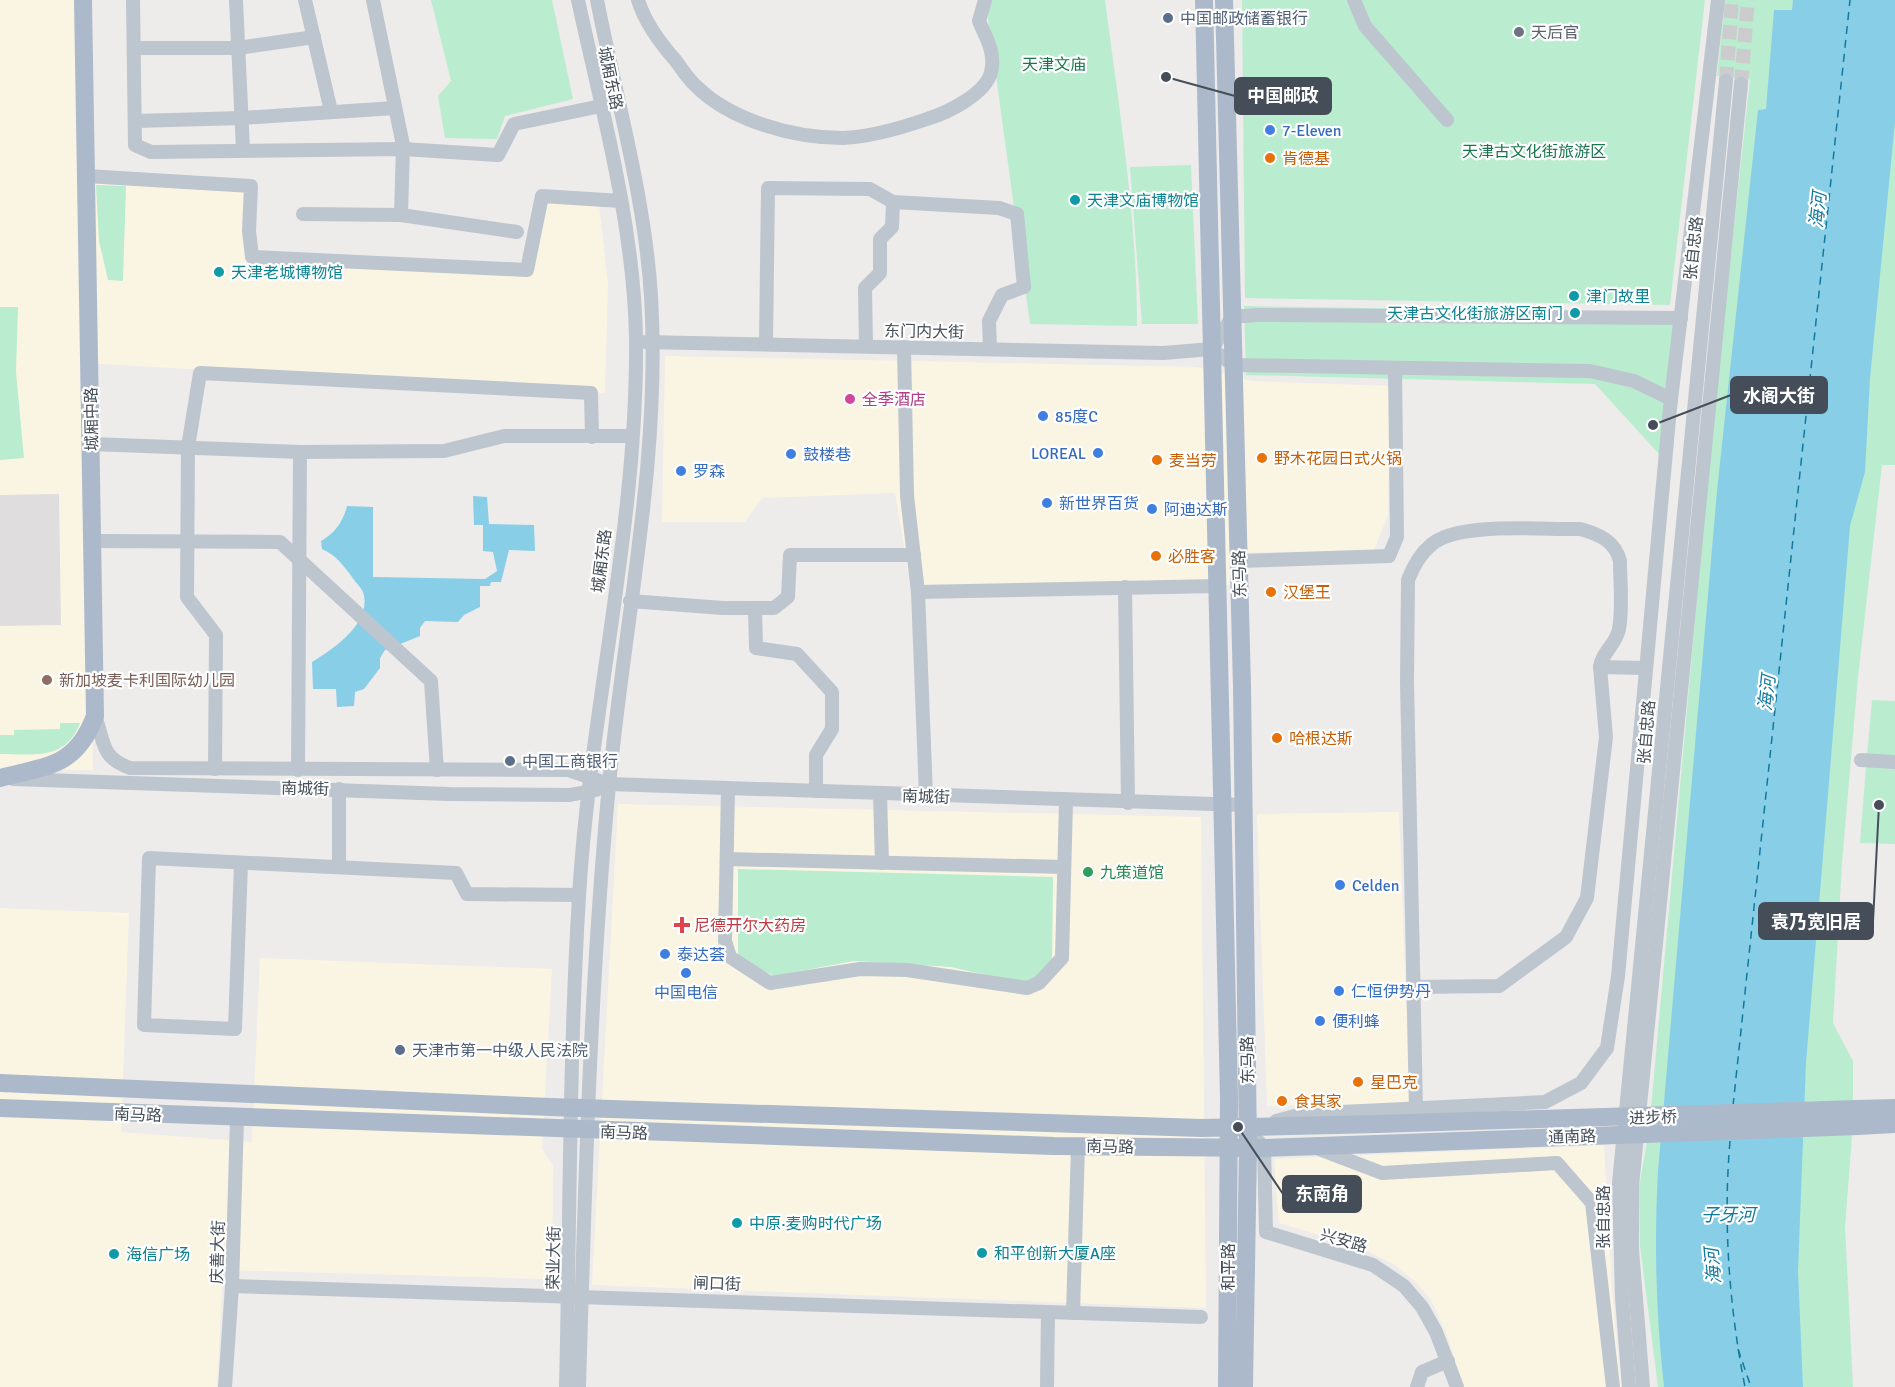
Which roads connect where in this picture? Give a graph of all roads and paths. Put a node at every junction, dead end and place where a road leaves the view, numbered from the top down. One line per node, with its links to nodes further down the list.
1 (83, 0): 27 (main road, 城厢中路)
2 (133, 0): 15 (street)
3 (236, 0): 16 (street)
4 (305, 0): 14 (street)
5 (373, 0): 20 (street)
6 (578, 0): 19 (street, 城厢东路)
7 (597, 0): 36 (street, 城厢东路)
8 (638, 0): 9 (street)
9 (985, 0)
10 (1203, 0): 41 (main road, 东马路)
11 (1224, 0): 33 (main road, 东马路)
12 (1354, 0): 23 (street)
13 (1718, 0): 34 (street)
14 (314, 37): 16 (street); 21 (street)
15 (134, 48): 16 (street); 24 (street)
16 (238, 48): 22 (street)
17 (1726, 81): 118 (street, 张自忠路)
18 (1741, 84): 119 (street, 张自忠路)
19 (601, 106): 26 (street); 28 (street, 城厢东路)
20 (395, 108): 21 (street); 26 (street)
21 (331, 111): 22 (street)
22 (242, 118): 24 (street); 25 (street)
23 (1447, 120)
24 (135, 122): 25 (street)
25 (243, 150): 26 (street)
26 (403, 150): 31 (street)
27 (86, 176): 28 (street); 47 (main road, 城厢中路)
28 (621, 201): 35 (street, 城厢东路)
29 (893, 202): 37 (street); 38 (street); 40 (street)
30 (303, 214): 31 (street)
31 (401, 215): 32 (street)
32 (517, 232)
33 (1232, 317): 34 (street); 41 (street); 42 (main road, 东马路)
34 (1681, 318): 44 (street)
35 (636, 342): 36 (street, 东门内大街); 46 (street, 城厢东路)
36 (652, 342): 37 (street, 东门内大街); 58 (street, 城厢东路)
37 (766, 343): 38 (street, 东门内大街)
38 (866, 346): 39 (street, 东门内大街)
39 (904, 347): 40 (street, 东门内大街); 52 (street)
40 (990, 349): 41 (street, 东门内大街)
41 (1212, 349): 42 (street); 55 (main road, 东马路)
42 (1233, 365): 43 (street); 54 (main road, 东马路)
43 (1395, 368): 44 (street); 54 (street)
44 (1671, 399): 61 (street)
45 (592, 436): 46 (street); 48 (street); 49 (street)
46 (631, 436): 68 (street, 城厢东路)
47 (91, 444): 48 (street); 50 (main road, 城厢中路)
48 (188, 447): 49 (street); 51 (street)
49 (300, 452): 53 (street)
50 (93, 541): 51 (street); 62 (main road, 城厢中路)
51 (186, 542): 53 (street); 65 (street)
52 (914, 555): 57 (street); 59 (street)
53 (298, 559): 66 (street); 67 (street)
54 (1239, 561): 80 (main road, 东马路)
55 (1218, 586): 56 (street); 79 (main road, 东马路)
56 (1125, 587): 57 (street); 78 (street)
57 (918, 592): 76 (street)
58 (630, 601): 59 (street); 70 (street, 城厢东路)
59 (755, 608): 73 (street)
60 (1600, 667): 61 (street); 87 (street); 87 (street)
61 (1645, 668): 91 (street)
62 (95, 716): 65 (street, 南城街); 69 (main road, 城厢中路)
63 (1861, 760): 64 (street)
64 (1895, 762)
65 (215, 769): 66 (street, 南城街)
66 (298, 770): 67 (street, 南城街)
67 (437, 770): 68 (street, 南城街)
68 (590, 777): 70 (street, 南城街); 74 (street, 城厢东路)
69 (0, 778): 71 (street, 南城街)
70 (609, 784): 72 (street, 南城街); 74 (street, 南城街); 90 (street, 城厢东路)
71 (339, 789): 74 (street, 南城街); 84 (street)
72 (728, 789): 73 (street, 南城街); 81 (street)
73 (816, 791): 75 (street, 南城街)
74 (588, 794): 86 (street, 城厢东路)
75 (880, 795): 76 (street, 南城街); 83 (street)
76 (926, 796): 77 (street, 南城街)
77 (1066, 801): 78 (street, 南城街); 85 (street)
78 (1128, 802): 79 (street, 南城街)
79 (1221, 804): 80 (street, 南城街); 96 (main road, 东马路)
80 (1243, 805): 97 (main road, 东马路)
81 (727, 859): 83 (street); 85 (street)
82 (241, 863): 82 (street); 84 (street)
83 (882, 863): 85 (street)
84 (339, 867): 86 (street)
85 (1064, 867)
86 (579, 895): 90 (street, 城厢东路)
87 (1413, 987): 91 (street)
88 (0, 1083): 90 (main road, 南马路)
89 (0, 1108): 94 (main road, 南马路)
90 (580, 1108): 96 (main road, 南马路); 98 (street, 城厢东路)
91 (1416, 1108): 97 (street)
92 (1895, 1108): 93 (main road, 通南路)
93 (1857, 1117): 95 (main road, 通南路); 97 (main road, 进步桥, bridge); 102 (main road, 通南路, bridge)
94 (237, 1118): 98 (main road, 南马路); 103 (street, 庆善大街)
95 (1895, 1124)
96 (1228, 1129): 97 (main road, 南马路); 100 (main road, 东马路)
97 (1247, 1129): 101 (main road, 东马路)
98 (580, 1130): 99 (main road, 南马路); 104 (street, 荣业大街)
99 (1078, 1146): 100 (main road, 南马路); 106 (street)
100 (1228, 1147): 101 (main road, 南马路); 113 (main road, 和平路)
101 (1256, 1148): 102 (main road, 通南路); 108 (street, 兴安路); 114 (main road, 和平路)
102 (1316, 1148): 117 (street, 张自忠路)
103 (232, 1286): 104 (street, 闸口街); 109 (street, 庆善大街)
104 (575, 1295): 105 (street, 闸口街); 110 (street, 荣业大街); 111 (street, 荣业大街)
105 (1048, 1312): 106 (street, 闸口街); 112 (street)
106 (1073, 1313): 107 (street, 闸口街)
107 (1200, 1317)
108 (1448, 1361): 115 (street); 116 (street, 兴安路)
109 (225, 1387)
110 (566, 1387)
111 (579, 1387)
112 (1047, 1387)
113 (1227, 1387)
114 (1244, 1387)
115 (1418, 1387)
116 (1457, 1387)
117 (1613, 1387)
118 (1629, 1387)
119 (1643, 1387)

